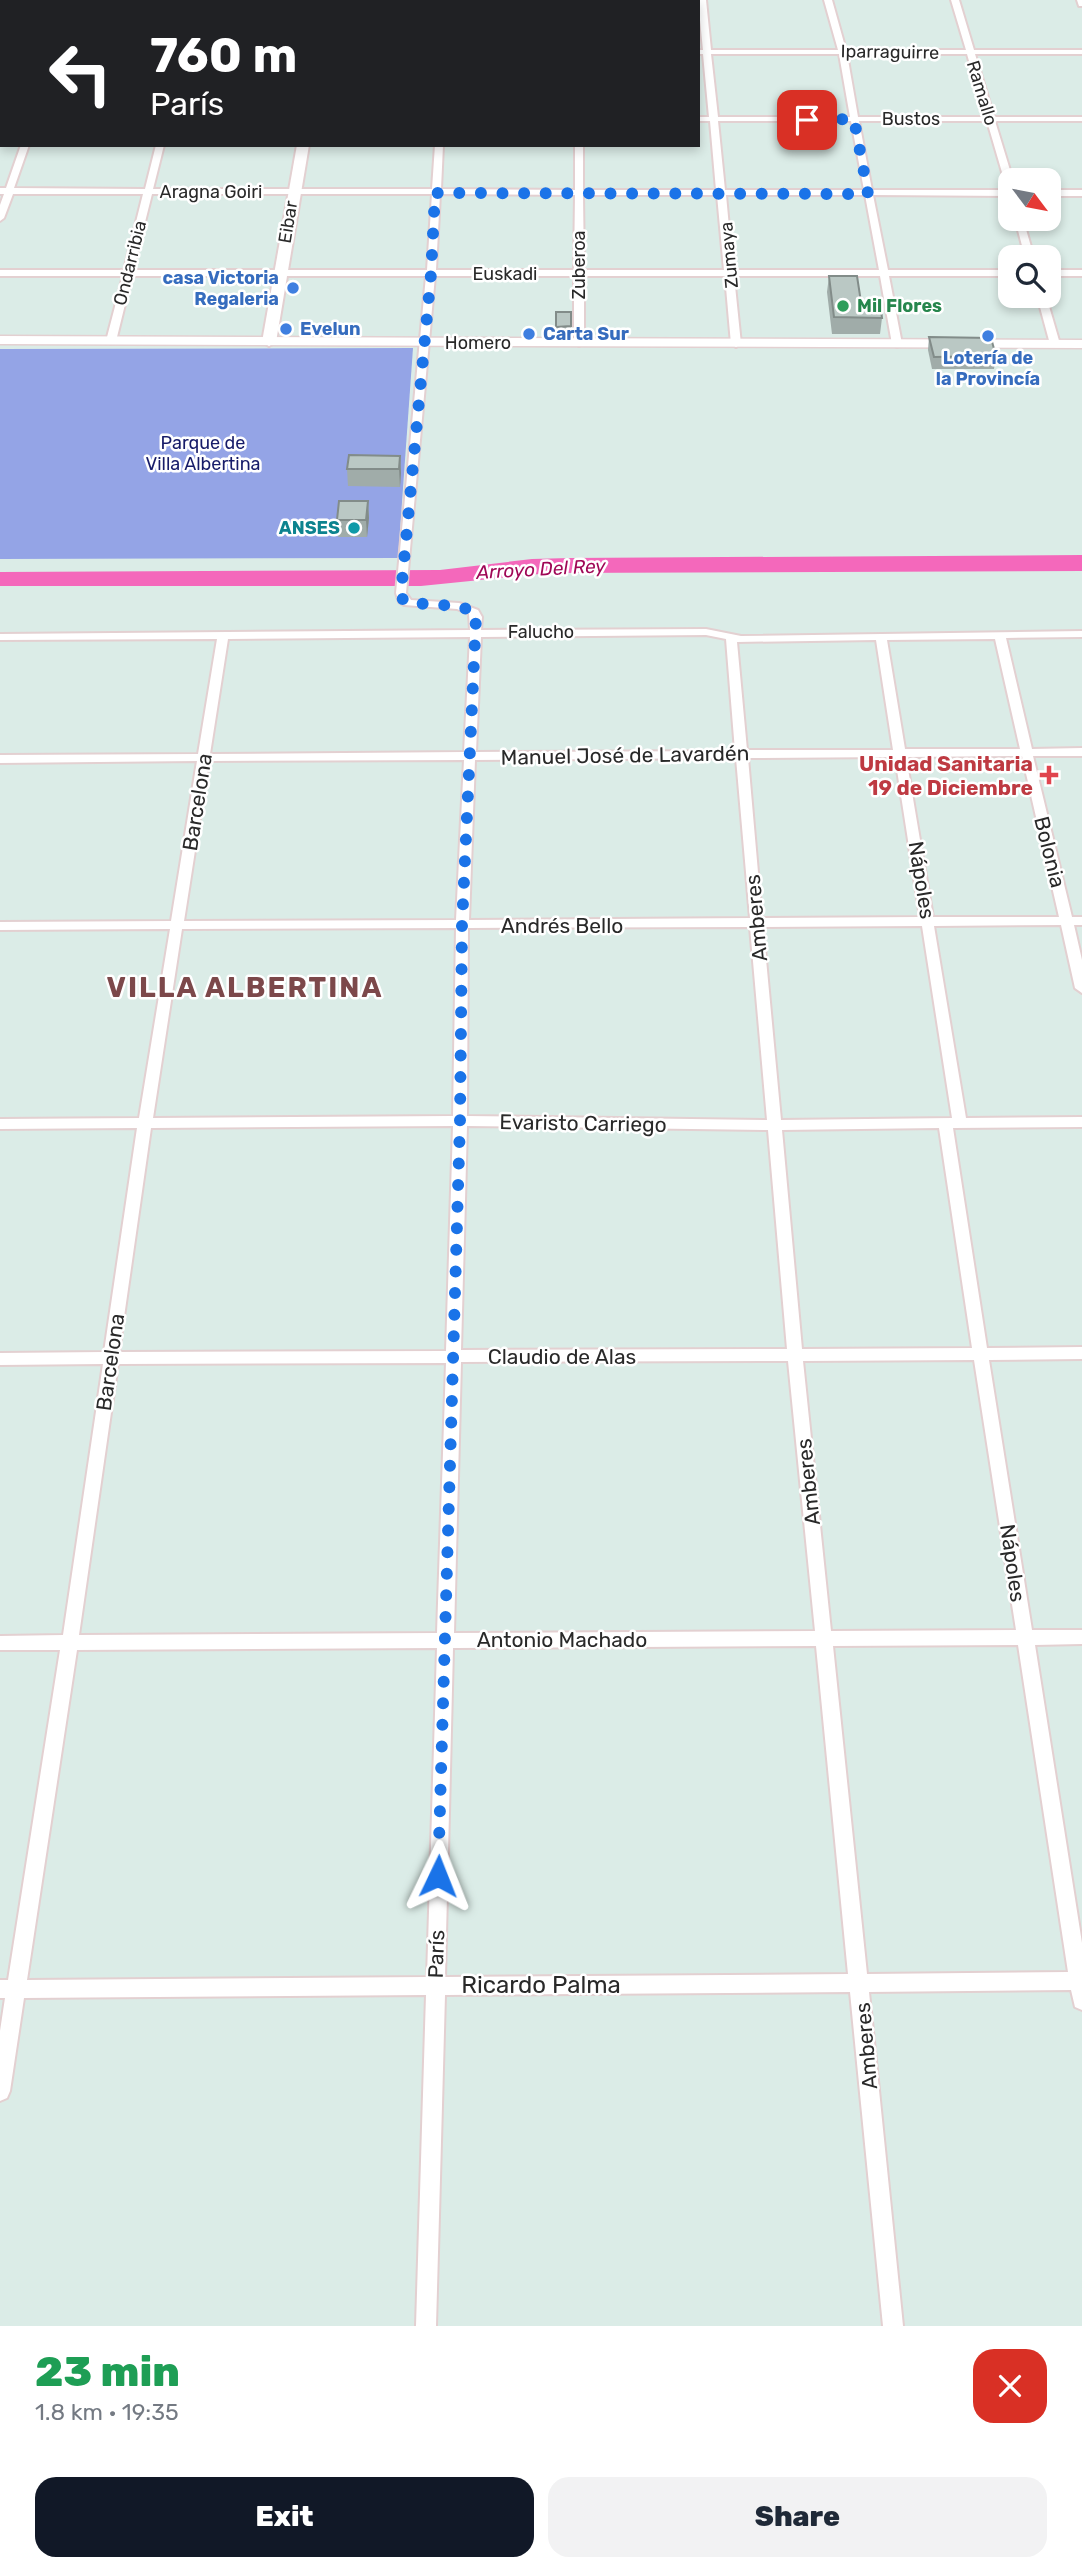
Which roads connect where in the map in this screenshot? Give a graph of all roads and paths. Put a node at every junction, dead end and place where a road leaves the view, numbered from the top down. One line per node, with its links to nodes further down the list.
1 (702, 0): 6 (street, Zumaya)
2 (828, 0): 4 (street)
3 (955, 0): 7 (street, Ramallo)
4 (842, 51): 6 (street, Iparraguirre); 7 (street, Iparraguirre); 9 (street)
5 (700, 52): 6 (street, Iparraguirre)
6 (709, 52): 13 (street, Zumaya)
7 (970, 52): 8 (street, Iparraguirre); 10 (street, Ramallo)
8 (1082, 52)
9 (854, 119): 10 (street, Bustos); 13 (street, Bustos); 29 (street)
10 (990, 119): 11 (street, Bustos); 19 (street, Ramallo)
11 (1082, 119)
12 (700, 120): 13 (street, Bustos)
13 (714, 120): 28 (street, Zumaya)
14 (24, 147): 20 (street)
15 (159, 147): 21 (street, Ondarribia)
16 (303, 147): 22 (street, Eibar)
17 (439, 147): 23 (street)
18 (579, 147): 24 (street, Zuberoa)
19 (1005, 168)
20 (5, 191): 21 (street, Aragna Goiri); 30 (street)
21 (148, 192): 22 (street, Aragna Goiri); 36 (street, Ondarribia)
22 (292, 192): 23 (street, Aragna Goiri); 32 (street, Eibar)
23 (435, 193): 24 (street, Aragna Goiri); 37 (street)
24 (579, 193): 28 (street, Aragna Goiri); 38 (street, Zuberoa)
25 (998, 193): 29 (street, Aragna Goiri)
26 (1061, 193): 27 (street)
27 (1082, 193)
28 (723, 194): 29 (street, Aragna Goiri); 39 (street, Zumaya)
29 (868, 194): 40 (street)
30 (0, 218)
31 (0, 273): 36 (street, Euskadi)
32 (279, 273): 36 (street, Euskadi); 37 (street, Euskadi); 44 (street, Eibar)
33 (998, 273): 40 (street, Euskadi)
34 (1061, 273): 35 (street)
35 (1082, 273)
36 (128, 274): 43 (street, Ondarribia)
37 (431, 274): 38 (street, Euskadi); 45 (street)
38 (579, 274): 39 (street, Euskadi); 46 (street, Zuberoa)
39 (731, 274): 40 (street, Euskadi); 47 (street, Zumaya)
40 (885, 274): 48 (street)
41 (1044, 308): 49 (street)
42 (0, 340): 43 (main road, Homero)
43 (111, 341): 44 (main road, Homero)
44 (269, 342): 45 (main road, Homero)
45 (423, 343): 46 (main road, Homero); 51 (street)
46 (579, 343): 47 (main road, Homero)
47 (736, 344): 48 (main road, Homero)
48 (897, 344): 49 (main road, Homero)
49 (1055, 344): 50 (main road, Homero)
50 (1082, 344)
51 (475, 632): 52 (street, Falucho); 57 (street, Falucho); 62 (street, París)
52 (223, 634): 55 (street, Falucho); 64 (street, Barcelona)
53 (999, 634): 54 (street, Falucho); 56 (street, Falucho); 59 (street, Bolonia)
54 (1082, 634)
55 (0, 637)
56 (881, 637): 57 (street, Falucho); 58 (street, Nápoles)
57 (731, 638): 61 (street, Amberes)
58 (901, 752): 59 (street, Manuel José de Lavardén); 61 (street, Manuel José de Lavardén); 67 (street, Nápoles)
59 (1026, 752): 60 (street, Manuel José de Lavardén); 65 (street, Bolonia)
60 (1082, 752)
61 (741, 753): 62 (street, Manuel José de Lavardén); 68 (street, Amberes)
62 (468, 756): 64 (street, Manuel José de Lavardén); 70 (street, París)
63 (0, 759): 64 (street, Manuel José de Lavardén)
64 (205, 759): 69 (street, Barcelona)
65 (1067, 922): 66 (street, Andrés Bello); 67 (street, Andrés Bello); 72 (street, Bolonia)
66 (1082, 922)
67 (929, 923): 68 (street, Andrés Bello); 77 (street, Nápoles)
68 (757, 924): 70 (street, Andrés Bello); 78 (street, Amberes)
69 (177, 925): 70 (street, Andrés Bello); 71 (street, Andrés Bello); 75 (street, Barcelona)
70 (462, 925): 73 (street, París)
71 (0, 926)
72 (1082, 988)
73 (460, 1121): 75 (street, Evaristo Carriego); 78 (street, Evaristo Carriego); 82 (street, París)
74 (1082, 1122): 77 (street, Evaristo Carriego)
75 (145, 1123): 76 (street, Evaristo Carriego); 84 (street, Barcelona)
76 (0, 1124)
77 (952, 1124): 78 (street, Evaristo Carriego); 80 (street, Nápoles)
78 (773, 1125): 81 (street, Amberes)
79 (1082, 1353): 80 (street, Claudio de Alas)
80 (982, 1354): 81 (street, Claudio de Alas); 85 (street, Nápoles)
81 (795, 1355): 82 (street, Claudio de Alas); 88 (street, Amberes)
82 (453, 1357): 84 (street, Claudio de Alas); 87 (street, París)
83 (0, 1359): 84 (street, Claudio de Alas)
84 (110, 1359): 90 (street, Barcelona)
85 (1024, 1637): 86 (street, Antonio Machado); 88 (street, Antonio Machado); 91 (street, Nápoles)
86 (1082, 1637)
87 (446, 1639): 88 (street, Antonio Machado); 90 (street, Antonio Machado); 93 (street, París)
88 (823, 1640): 92 (street, Amberes)
89 (0, 1643): 90 (street, Antonio Machado)
90 (70, 1643): 94 (street, Barcelona)
91 (1080, 1981): 92 (street, Ricardo Palma); 95 (street, Nápoles)
92 (860, 1982): 93 (street, Ricardo Palma); 98 (street, Amberes)
93 (435, 1985): 94 (street, Ricardo Palma); 97 (street, París)
94 (8, 1989): 96 (street, Barcelona)
95 (1082, 2001)
96 (0, 2091)
97 (426, 2326)
98 (893, 2326)

